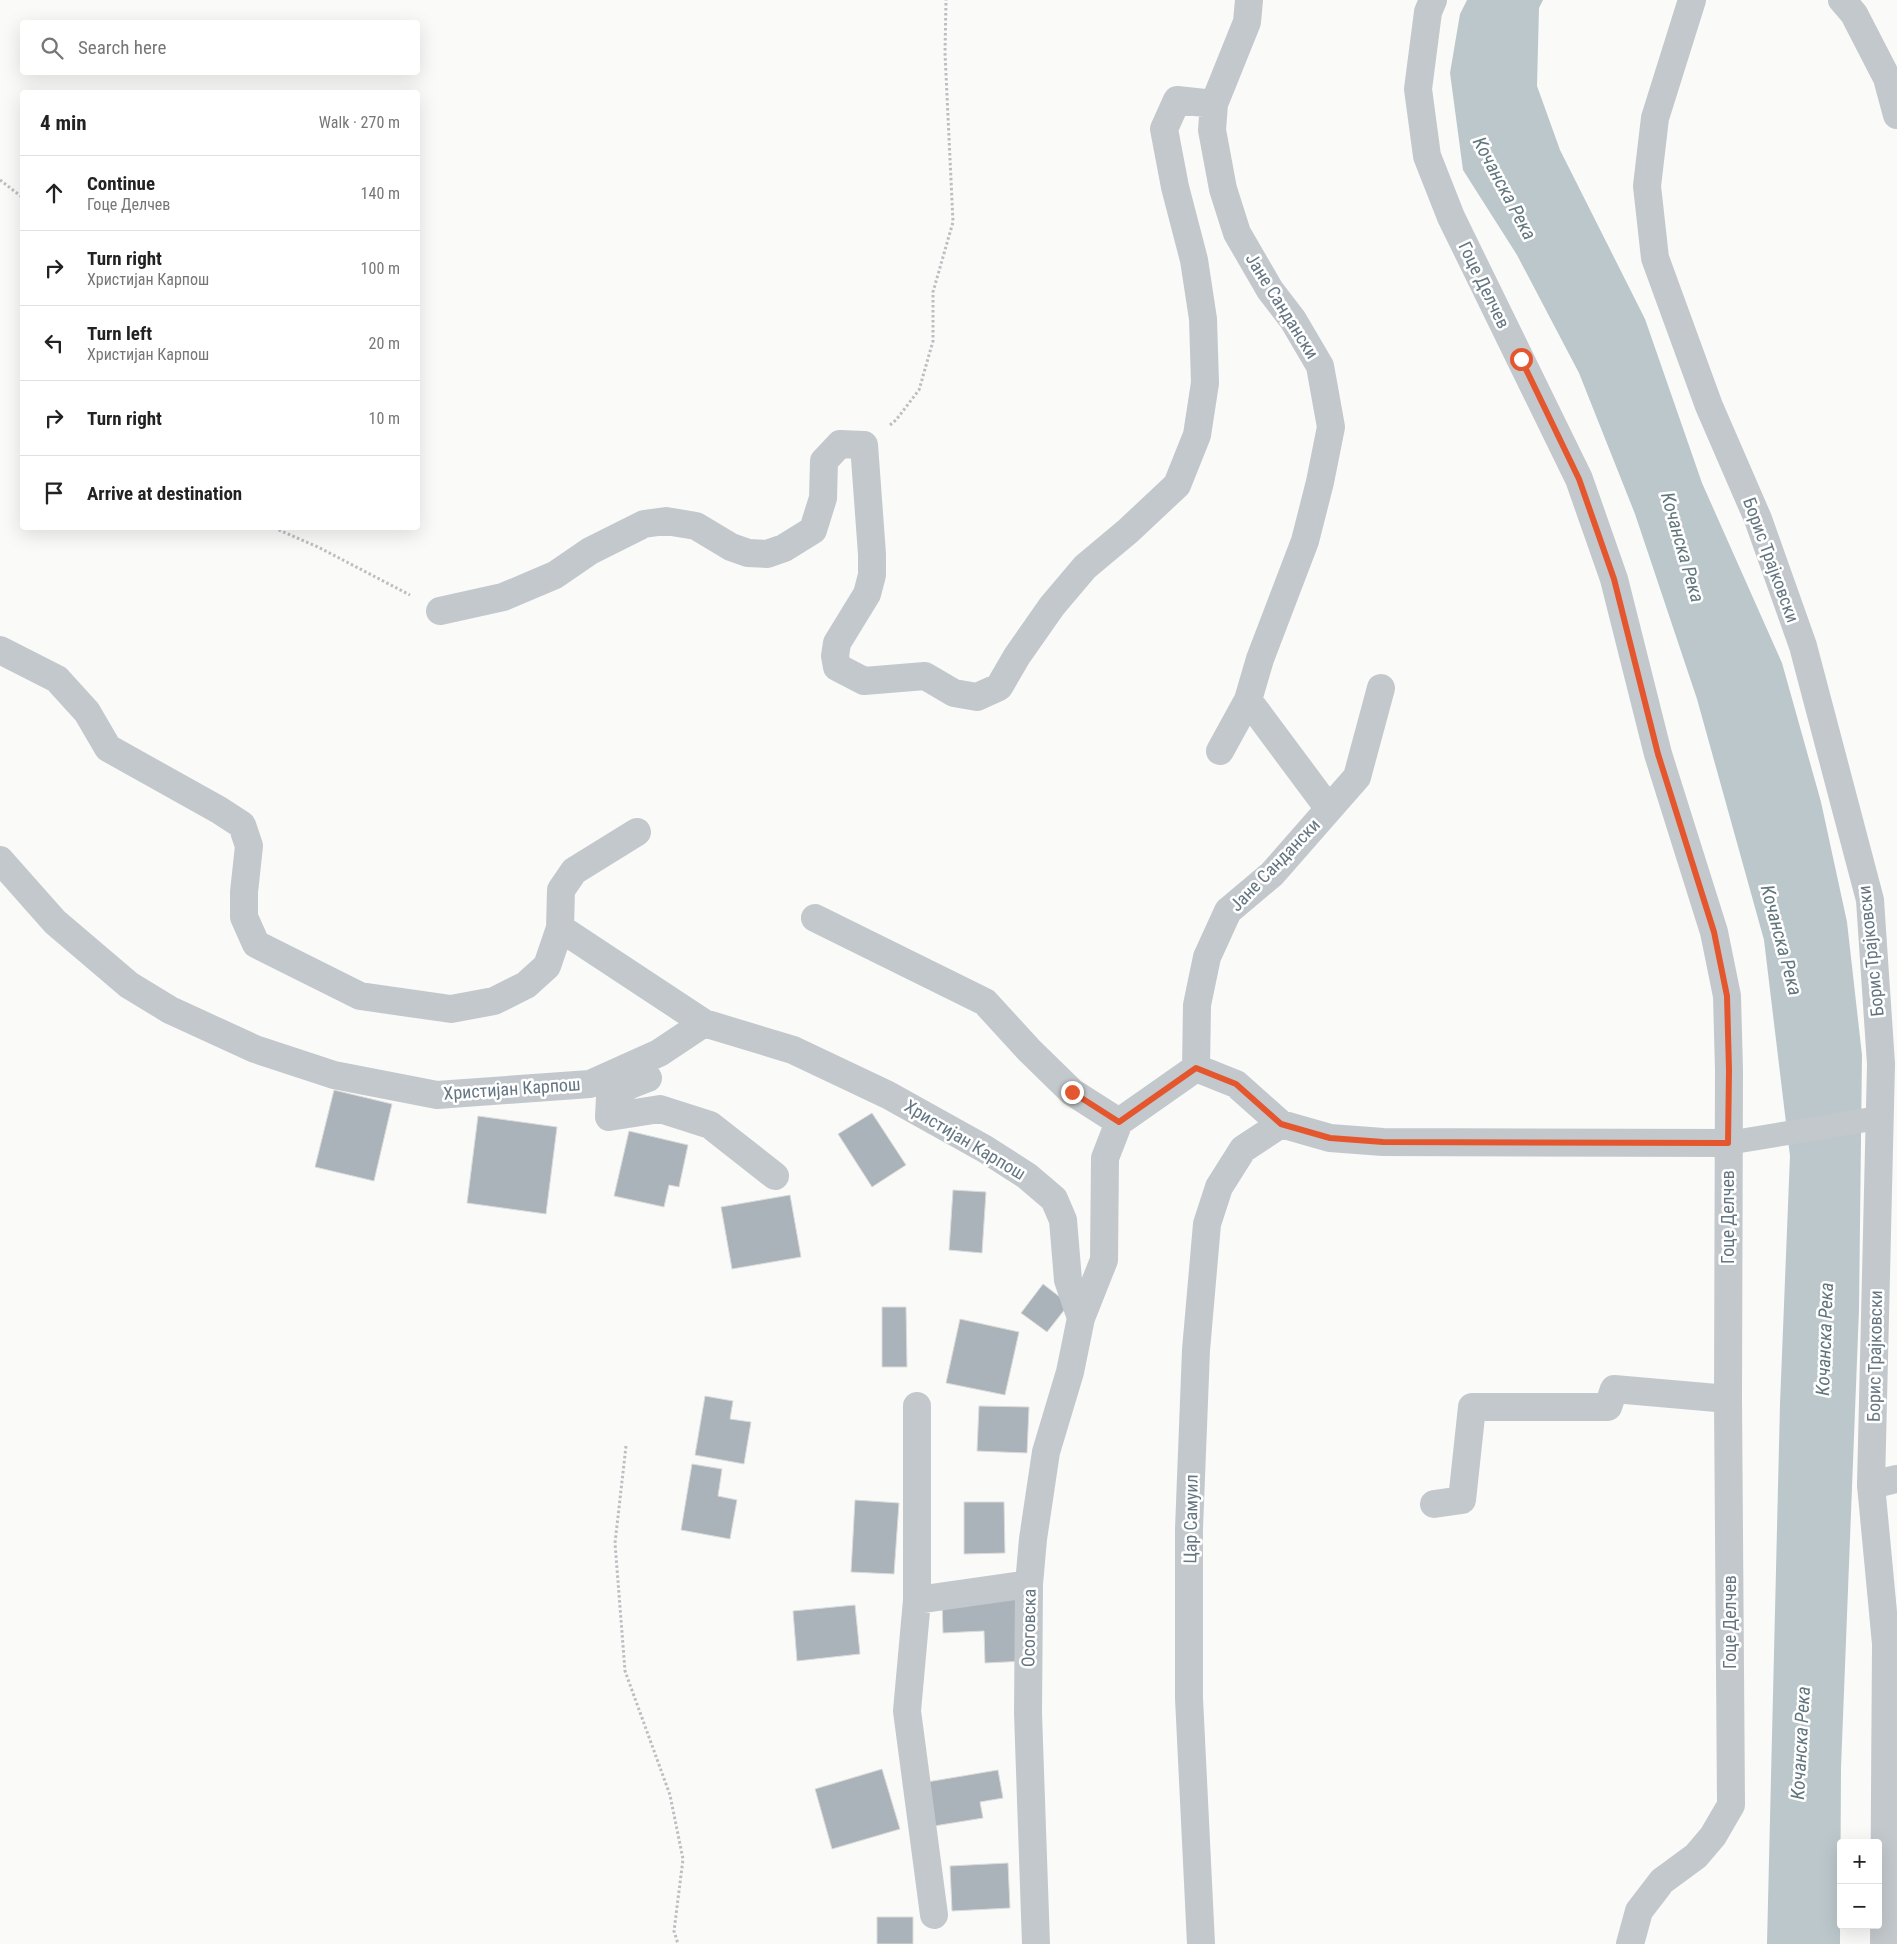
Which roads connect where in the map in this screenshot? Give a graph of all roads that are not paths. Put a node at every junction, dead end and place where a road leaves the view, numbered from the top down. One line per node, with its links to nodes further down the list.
1 (1249, 0): 5 (street, Јане Сандански)
2 (1433, 0): 23 (street, Гоце Делчев)
3 (1692, 0): 20 (street, Борис Трајковски)
4 (1842, 0): 6 (street)
5 (1214, 104): 7 (street); 10 (street, Јане Сандански)
6 (1897, 115)
7 (440, 611)
8 (0, 650): 16 (street)
9 (1381, 688): 12 (street, Јане Сандански)
10 (1248, 700): 11 (street, Јане Сандански); 12 (street, Јане Сандански)
11 (1220, 751)
12 (1329, 809): 19 (street, Јане Сандански)
13 (638, 832): 16 (street)
14 (0, 860): 18 (street, Христијан Карпош)
15 (815, 918): 21 (street)
16 (560, 928): 17 (street)
17 (704, 1023): 18 (street, Христијан Карпош); 25 (street, Христијан Карпош)
18 (671, 1044): 24 (street)
19 (1196, 1068): 21 (street); 22 (street)
20 (1888, 1116): 23 (street); 28 (street, Борис Трајковски)
21 (1119, 1122): 25 (street)
22 (1281, 1124): 23 (street); 35 (street, Цар Самуил)
23 (1728, 1143): 26 (street, Гоце Делчев)
24 (775, 1176)
25 (1082, 1318): 30 (street, Осоговска)
26 (1728, 1399): 29 (street); 36 (street, Гоце Делчев)
27 (917, 1406): 31 (street)
28 (1884, 1482): 32 (street, Борис Трајковски)
29 (1434, 1504)
30 (1029, 1584): 31 (street); 34 (street, Осоговска)
31 (917, 1600): 33 (street)
32 (1891, 1643): 37 (street, Борис Трајковски)
33 (934, 1915)
34 (1036, 1944)
35 (1201, 1944)
36 (1630, 1944)
37 (1884, 1944)

